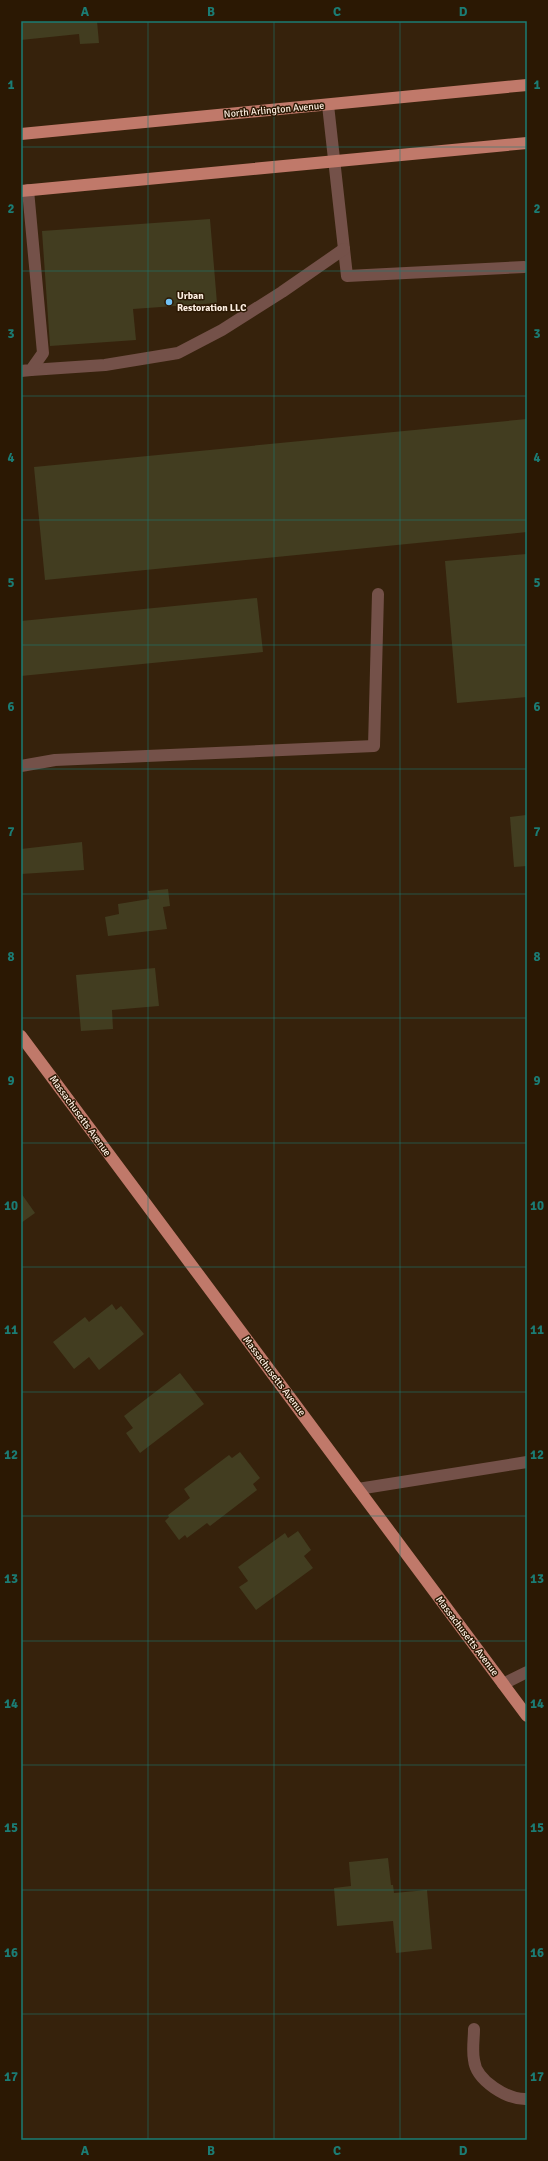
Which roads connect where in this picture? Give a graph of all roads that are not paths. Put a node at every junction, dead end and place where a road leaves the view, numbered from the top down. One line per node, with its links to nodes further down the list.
1 (527, 86): 2 (main road, North Arlington Avenue)
2 (328, 105): 3 (main road, North Arlington Avenue); 5 (lane)
3 (21, 134)
4 (527, 143): 5 (main road)
5 (335, 161): 6 (main road); 7 (lane)
6 (25, 191): 9 (lane)
7 (344, 249): 8 (lane); 9 (lane)
8 (524, 266)
9 (26, 371)
10 (378, 594): 11 (lane)
11 (21, 766)
12 (21, 1036): 14 (main road, Massachusetts Avenue)
13 (527, 1462): 14 (lane)
14 (358, 1489): 16 (main road, Massachusetts Avenue)
15 (527, 1672): 16 (lane)
16 (503, 1684): 17 (main road, Massachusetts Avenue)
17 (527, 1716)
18 (474, 2029): 19 (lane)
19 (527, 2099)

